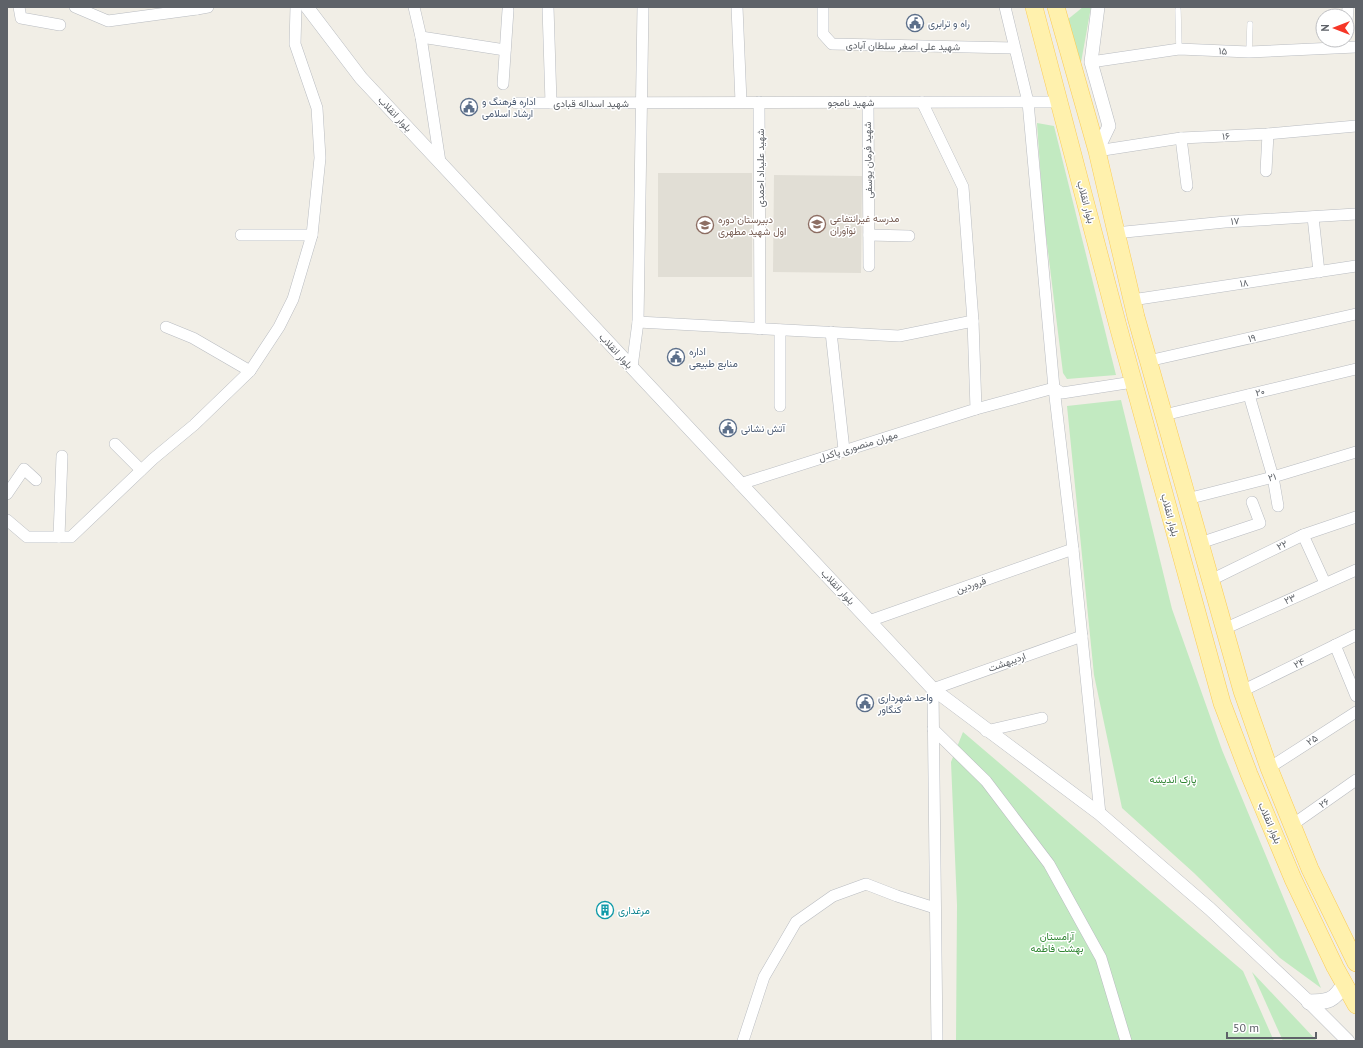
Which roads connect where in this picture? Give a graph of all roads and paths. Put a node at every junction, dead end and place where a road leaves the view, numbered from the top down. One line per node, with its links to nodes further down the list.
1 (20, 7): 20 (street)
2 (75, 7): 18 (street)
3 (208, 7): 14 (street)
4 (296, 7): 49 (street)
5 (307, 7): 42 (street, بلوار انقلاب)
6 (414, 7): 21 (street)
7 (548, 7): 37 (street)
8 (643, 7): 29 (street)
9 (737, 7): 30 (street)
10 (823, 7): 23 (street, شهید علی اصغر سلطان آبادی)
11 (1005, 7): 23 (street)
12 (1034, 7): 35 (main road, بلوار انقلاب)
13 (1098, 7): 27 (street)
14 (196, 8): 18 (street)
15 (1060, 9): 41 (main road, بلوار انقلاب)
16 (508, 10): 25 (street)
17 (1178, 10): 24 (lane)
18 (94, 11)
19 (1250, 24): 26 (lane)
20 (60, 25)
21 (421, 37): 25 (street); 42 (street)
22 (1315, 47): 26 (street, ۱۵)
23 (1014, 48): 34 (street)
24 (1179, 49): 26 (street, ۱۵); 27 (street, ۱۵)
25 (505, 50): 28 (street)
26 (1249, 52)
27 (1091, 62): 41 (street)
28 (503, 84)
29 (642, 102): 30 (street, شهید نامجو); 37 (street, شهید اسداله قبادی); 58 (street)
30 (741, 102): 31 (street, شهید نامجو)
31 (759, 102): 32 (street, شهید نامجو); 60 (street, شهید علیداد احمدی)
32 (868, 102): 33 (street, شهید نامجو); 50 (street, شهید فرمان یوسفی)
33 (922, 102): 34 (street, شهید نامجو); 57 (street)
34 (1028, 102): 35 (street, شهید نامجو); 68 (street)
35 (1060, 102): 67 (main road, بلوار انقلاب)
36 (516, 103): 37 (street, شهید اسداله قبادی)
37 (551, 103)
38 (1356, 126): 39 (street, ۱۶)
39 (1268, 134): 40 (street, ۱۶); 43 (street)
40 (1182, 138): 41 (street, ۱۶); 44 (street)
41 (1097, 151): 47 (main road, بلوار انقلاب)
42 (440, 162): 63 (street, بلوار انقلاب)
43 (1266, 171)
44 (1187, 186)
45 (1356, 214): 46 (street, ۱۷)
46 (1313, 217): 47 (street, ۱۷); 54 (street)
47 (1115, 233): 55 (main road, بلوار انقلاب)
48 (241, 235): 49 (street)
49 (312, 235): 66 (street)
50 (869, 235): 51 (street); 52 (street, شهید فرمان یوسفی)
51 (909, 236)
52 (869, 266)
53 (1356, 266): 54 (street, ۱۸)
54 (1319, 272): 55 (street, ۱۸)
55 (1132, 300): 64 (main road, بلوار انقلاب)
56 (1356, 314): 64 (street, ۱۹)
57 (973, 321): 62 (street); 71 (street)
58 (638, 322): 60 (street); 63 (street)
59 (166, 327): 66 (street)
60 (760, 329): 61 (street)
61 (780, 330): 62 (street); 70 (street)
62 (831, 332): 74 (street)
63 (632, 367): 80 (street, بلوار انقلاب)
64 (1150, 369): 67 (main road); 72 (main road, بلوار انقلاب)
65 (1356, 369): 69 (street, ۲۰)
66 (250, 371): 77 (street)
67 (1133, 382): 68 (street, مهران منصوری پاکدل); 112 (main road, بلوار انقلاب)
68 (1054, 388): 71 (street, مهران منصوری پاکدل); 90 (street)
69 (1250, 395): 72 (street, ۲۰); 78 (street)
70 (780, 406)
71 (976, 409): 74 (street, مهران منصوری پاکدل)
72 (1164, 415): 82 (main road, بلوار انقلاب)
73 (116, 444): 77 (street)
74 (844, 450): 80 (street, مهران منصوری پاکدل)
75 (1356, 452): 78 (street, ۲۱)
76 (62, 456): 88 (street)
77 (141, 470): 88 (street)
78 (1273, 477): 82 (street, ۲۱); 84 (street)
79 (36, 480): 81 (street)
80 (740, 484): 94 (street, بلوار انقلاب)
81 (7, 494)
82 (1187, 499): 89 (main road, بلوار انقلاب)
83 (1252, 502): 89 (street)
84 (1278, 506)
85 (1356, 517): 87 (street, ۲۲)
86 (7, 520): 88 (street)
87 (1303, 535): 92 (street, ۲۲); 93 (street)
88 (59, 537)
89 (1200, 543): 92 (main road, بلوار انقلاب)
90 (1073, 549): 94 (street, فروردین); 97 (street)
91 (1356, 570): 93 (street, ۲۳)
92 (1211, 580): 95 (main road, بلوار انقلاب)
93 (1325, 583): 95 (street, ۲۳)
94 (869, 621): 99 (street, بلوار انقلاب)
95 (1224, 629): 100 (main road, بلوار انقلاب)
96 (1356, 635): 98 (street, ۲۴)
97 (1082, 636): 99 (street, اردیبهشت); 108 (street)
98 (1335, 645): 100 (street, ۲۴); 101 (street)
99 (933, 689): 104 (street); 105 (street, بلوار انقلاب)
100 (1242, 691): 106 (main road, بلوار انقلاب)
101 (1356, 696)
102 (1356, 712): 106 (street, ۲۵)
103 (1042, 718): 105 (street)
104 (933, 729): 110 (street); 117 (street)
105 (986, 731): 108 (street, بلوار انقلاب)
106 (1268, 768): 109 (main road, بلوار انقلاب)
107 (1356, 780): 109 (street, ۲۶)
108 (1100, 814): 113 (street, بلوار انقلاب)
109 (1292, 825): 111 (main road, بلوار انقلاب)
110 (935, 908): 115 (street); 116 (street)
111 (1356, 963)
112 (1344, 984): 113 (main road); 114 (main road, بلوار انقلاب)
113 (1309, 1002): 118 (street, بلوار انقلاب)
114 (1356, 1005)
115 (743, 1041)
116 (937, 1041)
117 (1126, 1041)
118 (1348, 1041)

